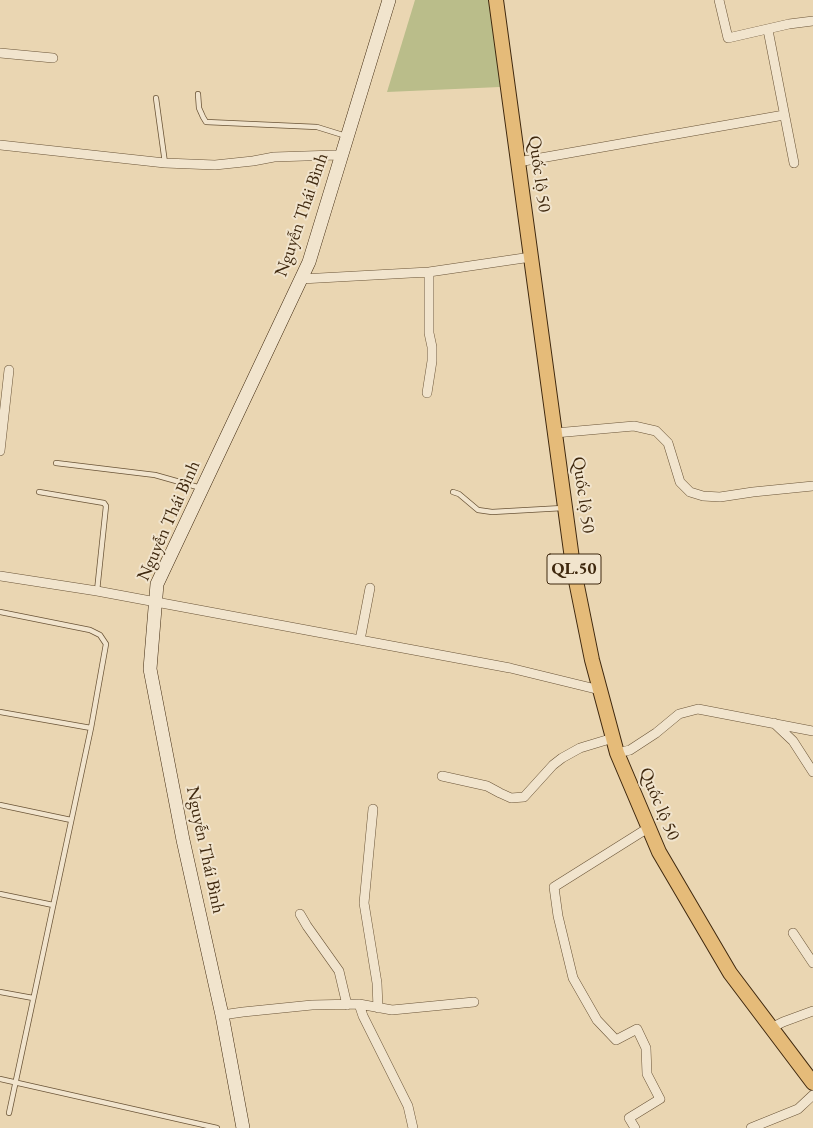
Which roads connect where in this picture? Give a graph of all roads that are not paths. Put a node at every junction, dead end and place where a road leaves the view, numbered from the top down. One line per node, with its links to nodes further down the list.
1 (389, 0): 11 (street, Nguyễn Thái Bình)
2 (496, 0): 14 (main road, Quốc lộ 50 / QL.50)
3 (719, 0): 5 (street)
4 (813, 20): 5 (street)
5 (768, 30): 10 (street)
6 (0, 53): 7 (street)
7 (53, 58)
8 (198, 94): 11 (lane)
9 (156, 98): 15 (lane)
10 (784, 116): 14 (street); 16 (street)
11 (348, 136): 13 (street, Nguyễn Thái Bình)
12 (0, 145): 15 (street)
13 (341, 157): 15 (street); 19 (street, Nguyễn Thái Bình)
14 (518, 162): 17 (main road, Quốc lộ 50 / QL.50)
15 (165, 163)
16 (794, 163)
17 (531, 257): 18 (street); 22 (main road, Quốc lộ 50 / QL.50)
18 (429, 272): 19 (street); 21 (street)
19 (301, 279): 26 (street, Nguyễn Thái Bình)
20 (9, 370): 23 (street)
21 (427, 393)
22 (555, 433): 25 (street); 29 (main road, Quốc lộ 50 / QL.50)
23 (0, 451)
24 (56, 463): 26 (lane)
25 (813, 486)
26 (203, 488): 33 (street, Nguyễn Thái Bình)
27 (39, 492): 32 (lane)
28 (454, 492): 29 (lane)
29 (565, 508): 36 (main road, Quốc lộ 50 / QL.50)
30 (0, 576): 32 (street)
31 (370, 588): 35 (street)
32 (97, 591): 33 (street)
33 (156, 603): 35 (street); 61 (street, Nguyễn Thái Bình)
34 (0, 612): 39 (lane)
35 (360, 640): 36 (street)
36 (600, 690): 41 (main road, Quốc lộ 50 / QL.50)
37 (0, 712): 39 (lane)
38 (774, 723): 40 (street); 42 (street); 43 (street)
39 (91, 728): 47 (lane)
40 (813, 731)
41 (613, 738): 42 (main road, Quốc lộ 50 / QL.50); 44 (street)
42 (617, 753): 48 (main road, Quốc lộ 50 / QL.50)
43 (813, 772)
44 (442, 776)
45 (0, 805): 47 (lane)
46 (373, 809): 59 (street)
47 (71, 820): 50 (lane)
48 (648, 828): 62 (main road, Quốc lộ 50 / QL.50); 72 (street)
49 (0, 894): 50 (lane)
50 (53, 905): 55 (lane)
51 (300, 914): 58 (street)
52 (793, 933): 53 (street)
53 (813, 963)
54 (0, 992): 55 (lane)
55 (33, 998): 64 (lane)
56 (474, 1002): 59 (street)
57 (359, 1004): 58 (street); 59 (street); 71 (street)
58 (347, 1005): 61 (street)
59 (378, 1008)
60 (813, 1011): 62 (street)
61 (222, 1015): 70 (street, Nguyễn Thái Bình)
62 (771, 1028): 65 (main road, Quốc lộ 50 / QL.50)
63 (0, 1079): 64 (lane)
64 (15, 1082): 67 (lane); 69 (lane)
65 (813, 1083)
66 (813, 1095): 68 (street)
67 (9, 1113)
68 (764, 1126): 73 (street)
69 (217, 1128)
70 (243, 1128)
71 (413, 1128)
72 (635, 1128)
73 (751, 1128)

